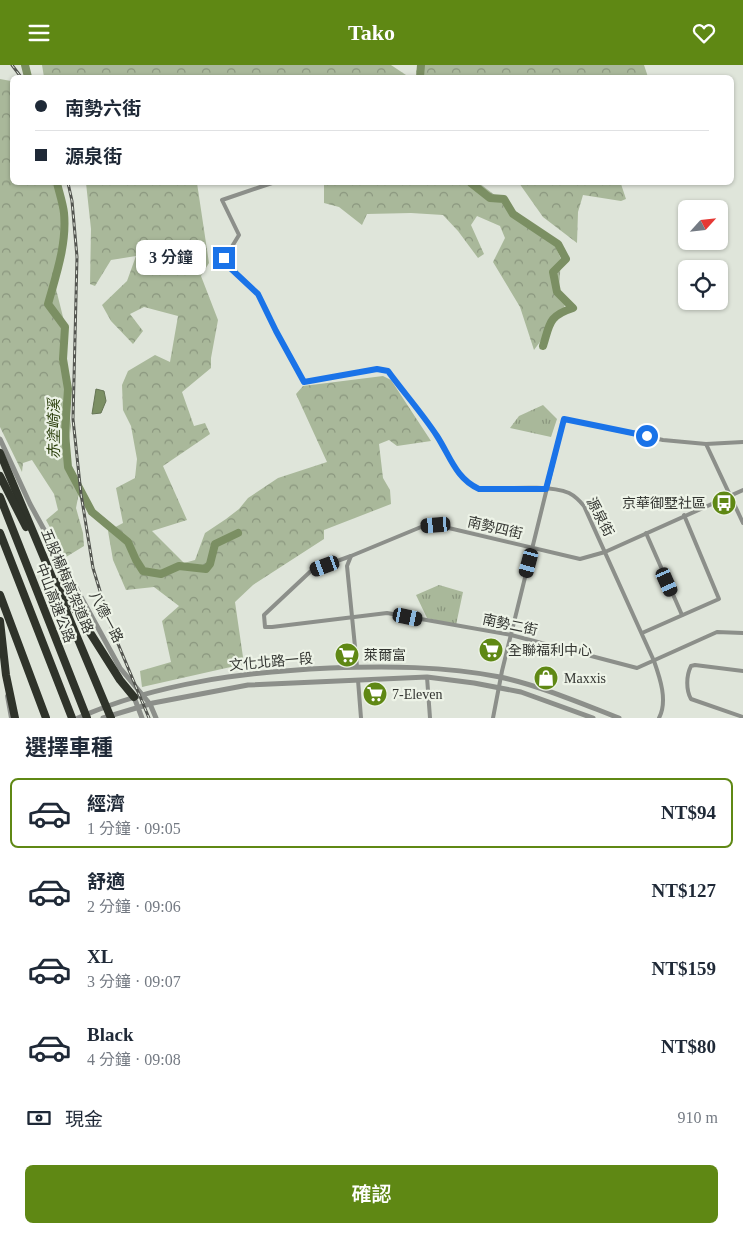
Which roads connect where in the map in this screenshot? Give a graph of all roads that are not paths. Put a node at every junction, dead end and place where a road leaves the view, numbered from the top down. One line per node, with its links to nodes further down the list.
1 (266, 185): 7 (street, 源泉街)
2 (0, 439): 34 (street, 八德一路)
3 (743, 442): 4 (street)
4 (706, 444): 7 (street); 9 (street)
5 (0, 453): 45 (highway, 五股楊梅高架道路)
6 (0, 476): 35 (highway)
7 (546, 489): 15 (street); 16 (street, 源泉街)
8 (743, 490): 9 (street, 南勢四街)
9 (730, 495): 11 (street, 南勢四街); 12 (street)
10 (0, 497): 44 (highway, 中山高速公路)
11 (684, 515): 14 (street, 南勢四街); 19 (street)
12 (743, 523)
13 (0, 533): 42 (highway, 中山高速公路)
14 (646, 533): 16 (street, 南勢四街); 19 (street)
15 (533, 548): 16 (street, 南勢四街); 17 (street, 南勢四街); 25 (street)
16 (605, 552): 23 (street, 源泉街)
17 (351, 556): 20 (street); 22 (street, 南勢四街)
18 (0, 595): 41 (highway)
19 (682, 615): 23 (street)
20 (354, 617): 22 (street, 南勢二街); 25 (street, 南勢二街); 28 (street)
21 (0, 621): 40 (highway)
22 (264, 627)
23 (642, 633): 27 (street, 源泉街)
24 (743, 633): 27 (street, 南勢二街)
25 (511, 635): 27 (street, 南勢二街); 31 (street)
26 (0, 657): 39 (street)
27 (654, 661): 53 (street, 源泉街)
28 (357, 667): 31 (street, 文化北路一段); 32 (street); 34 (street, 文化北路一段)
29 (743, 671): 38 (street)
30 (427, 677): 32 (street, 文化北路一段); 33 (street, 文化北路一段); 49 (street)
31 (500, 677): 33 (street); 52 (street, 文化北路一段)
32 (358, 680): 36 (street, 文化北路一段); 48 (street)
33 (499, 687): 50 (street); 51 (street, 文化北路一段)
34 (142, 695): 35 (street, 文化北路一段); 36 (street, 八德一路)
35 (134, 697): 37 (street); 43 (street, 文化北路一段)
36 (150, 704): 37 (street, 文化北路一段); 47 (street, 八德一路)
37 (138, 707): 45 (street, 文化北路一段); 46 (street)
38 (743, 717)
39 (11, 718)
40 (15, 718)
41 (46, 718)
42 (72, 718)
43 (78, 718)
44 (87, 718)
45 (106, 718)
46 (142, 718)
47 (156, 718)
48 (361, 718)
49 (430, 718)
50 (493, 718)
51 (592, 718)
52 (619, 718)
53 (659, 718)

